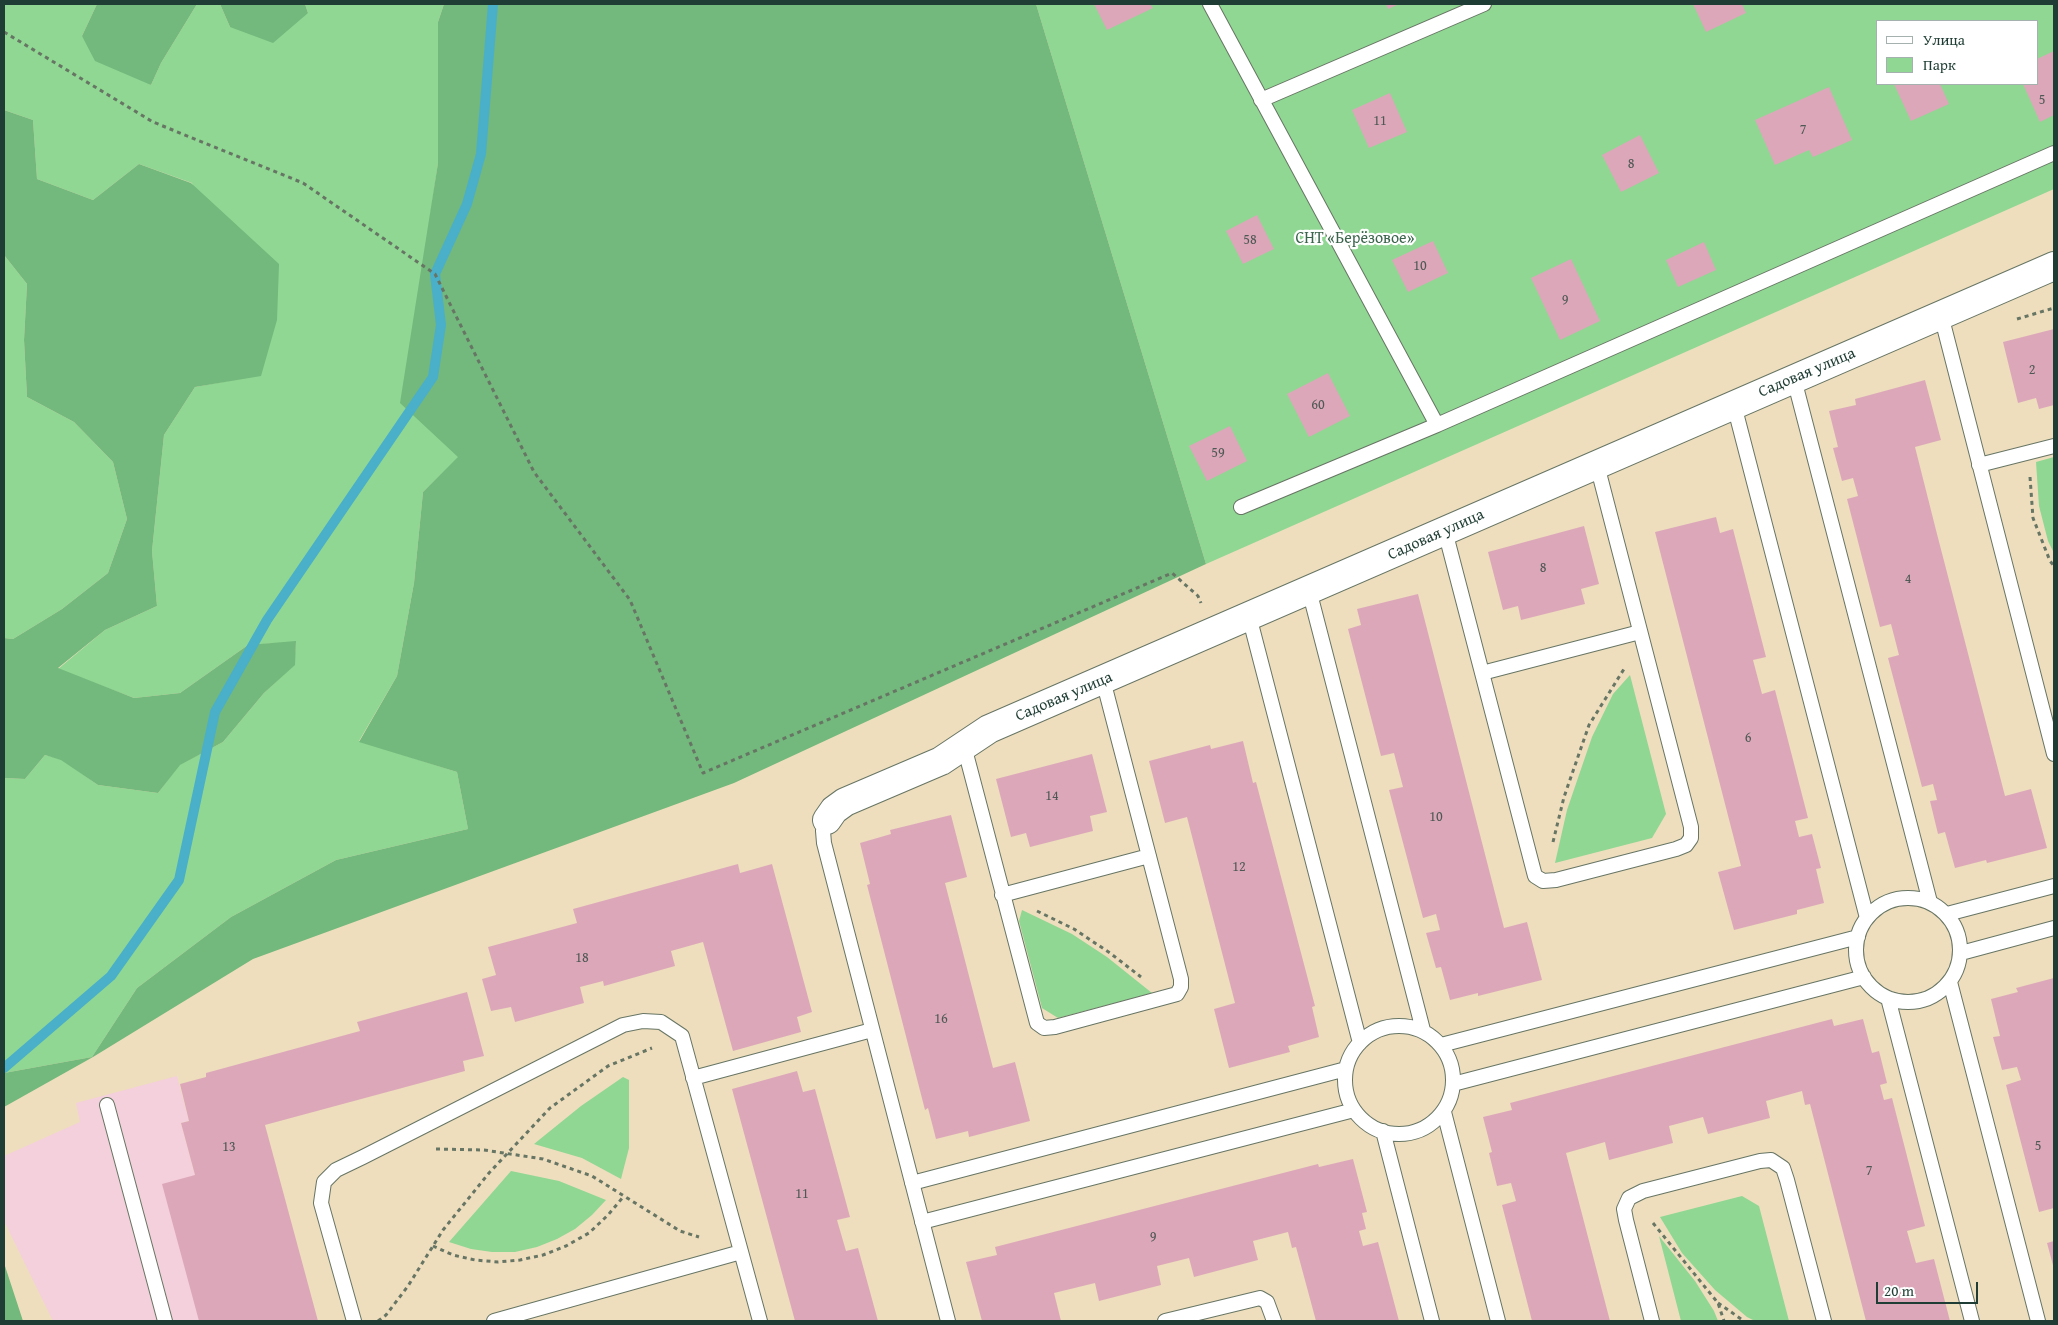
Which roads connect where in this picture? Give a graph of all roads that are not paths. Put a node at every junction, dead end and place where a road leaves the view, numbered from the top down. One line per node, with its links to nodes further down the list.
1 (1210, 4): 3 (lane)
2 (1484, 4): 3 (lane)
3 (1261, 100): 9 (lane)
4 (2054, 153): 9 (lane)
5 (2054, 266): 6 (street, Садовая улица)
6 (1940, 316): 7 (street, Садовая улица); 12 (lane)
7 (1794, 379): 8 (street, Садовая улица); 27 (lane)
8 (1734, 405): 11 (street, Садовая улица); 29 (lane)
9 (1437, 425): 13 (lane)
10 (2054, 446): 12 (lane)
11 (1597, 465): 14 (street, Садовая улица); 17 (lane)
12 (1979, 466): 20 (lane)
13 (1241, 508)
14 (1445, 531): 15 (street, Садовая улица); 18 (lane)
15 (1309, 590): 16 (street, Садовая улица); 37 (lane)
16 (1249, 616): 19 (street, Садовая улица); 38 (lane)
17 (1642, 639): 18 (lane); 18 (lane)
18 (1482, 673)
19 (1103, 680): 21 (street, Садовая улица); 24 (lane)
20 (2048, 706): 22 (lane)
21 (964, 746): 23 (street, Садовая улица); 26 (lane)
22 (2054, 754)
23 (827, 820): 36 (lane)
24 (1149, 856): 26 (lane); 26 (lane)
25 (2054, 886): 28 (lane)
26 (1002, 895)
27 (1930, 902): 28 (lane); 29 (lane)
28 (1947, 914): 32 (lane)
29 (1867, 918): 31 (lane)
30 (2054, 928): 32 (lane)
31 (1858, 937): 33 (lane); 39 (lane)
32 (1960, 953): 34 (lane)
33 (1864, 977): 35 (lane); 42 (lane)
34 (1950, 982): 35 (lane); 62 (lane)
35 (1888, 998): 61 (lane)
36 (872, 1030): 41 (lane); 47 (lane)
37 (1423, 1030): 38 (lane); 39 (lane)
38 (1360, 1043): 40 (lane)
39 (1441, 1045): 42 (lane)
40 (1346, 1070): 44 (lane); 47 (lane)
41 (693, 1078): 49 (lane); 51 (lane)
42 (1453, 1084): 45 (lane)
43 (107, 1106): 50 (lane)
44 (1354, 1110): 46 (lane); 48 (lane)
45 (1444, 1112): 46 (lane); 58 (lane)
46 (1382, 1132): 57 (lane)
47 (912, 1182): 48 (lane)
48 (922, 1222): 54 (lane)
49 (741, 1252): 52 (lane); 53 (lane)
50 (165, 1321)
51 (354, 1321)
52 (494, 1321)
53 (760, 1321)
54 (948, 1321)
55 (1165, 1321): 56 (lane)
56 (1274, 1321)
57 (1432, 1321)
58 (1498, 1321)
59 (1652, 1321): 60 (lane)
60 (1824, 1321)
61 (1972, 1321)
62 (2038, 1321)

